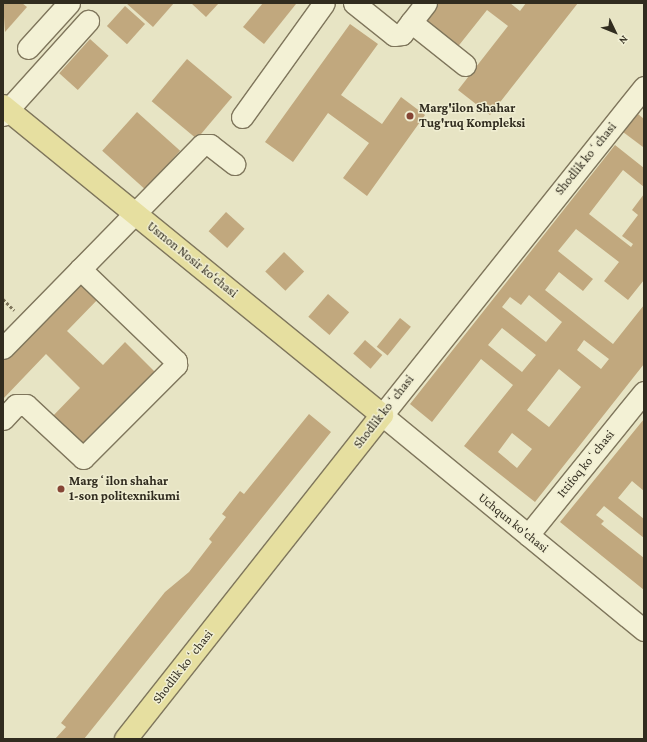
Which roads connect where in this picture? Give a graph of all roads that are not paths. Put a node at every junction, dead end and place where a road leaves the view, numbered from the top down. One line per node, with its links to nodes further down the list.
1 (69, 3): 7 (street)
2 (324, 3): 11 (street)
3 (354, 3): 6 (street)
4 (426, 3): 6 (street)
5 (88, 21): 10 (street)
6 (411, 22): 8 (street)
7 (28, 48)
8 (465, 64)
9 (644, 87): 17 (street, Shodlik koʻchasi)
10 (5, 110): 13 (main road, Usmon Nosir ko‘chasi)
11 (242, 117)
12 (234, 164): 13 (street)
13 (134, 212): 14 (street); 17 (main road, Usmon Nosir ko‘chasi)
14 (80, 269): 15 (street); 18 (street)
15 (3, 348)
16 (644, 392): 19 (street, Ittifoq koʻchasi)
17 (382, 415): 19 (street, Uchqun ko'chasi); 21 (main road, Shodlik koʻchasi)
18 (3, 419)
19 (528, 535): 20 (street, Uchqun ko'chasi)
20 (644, 630)
21 (126, 739)

